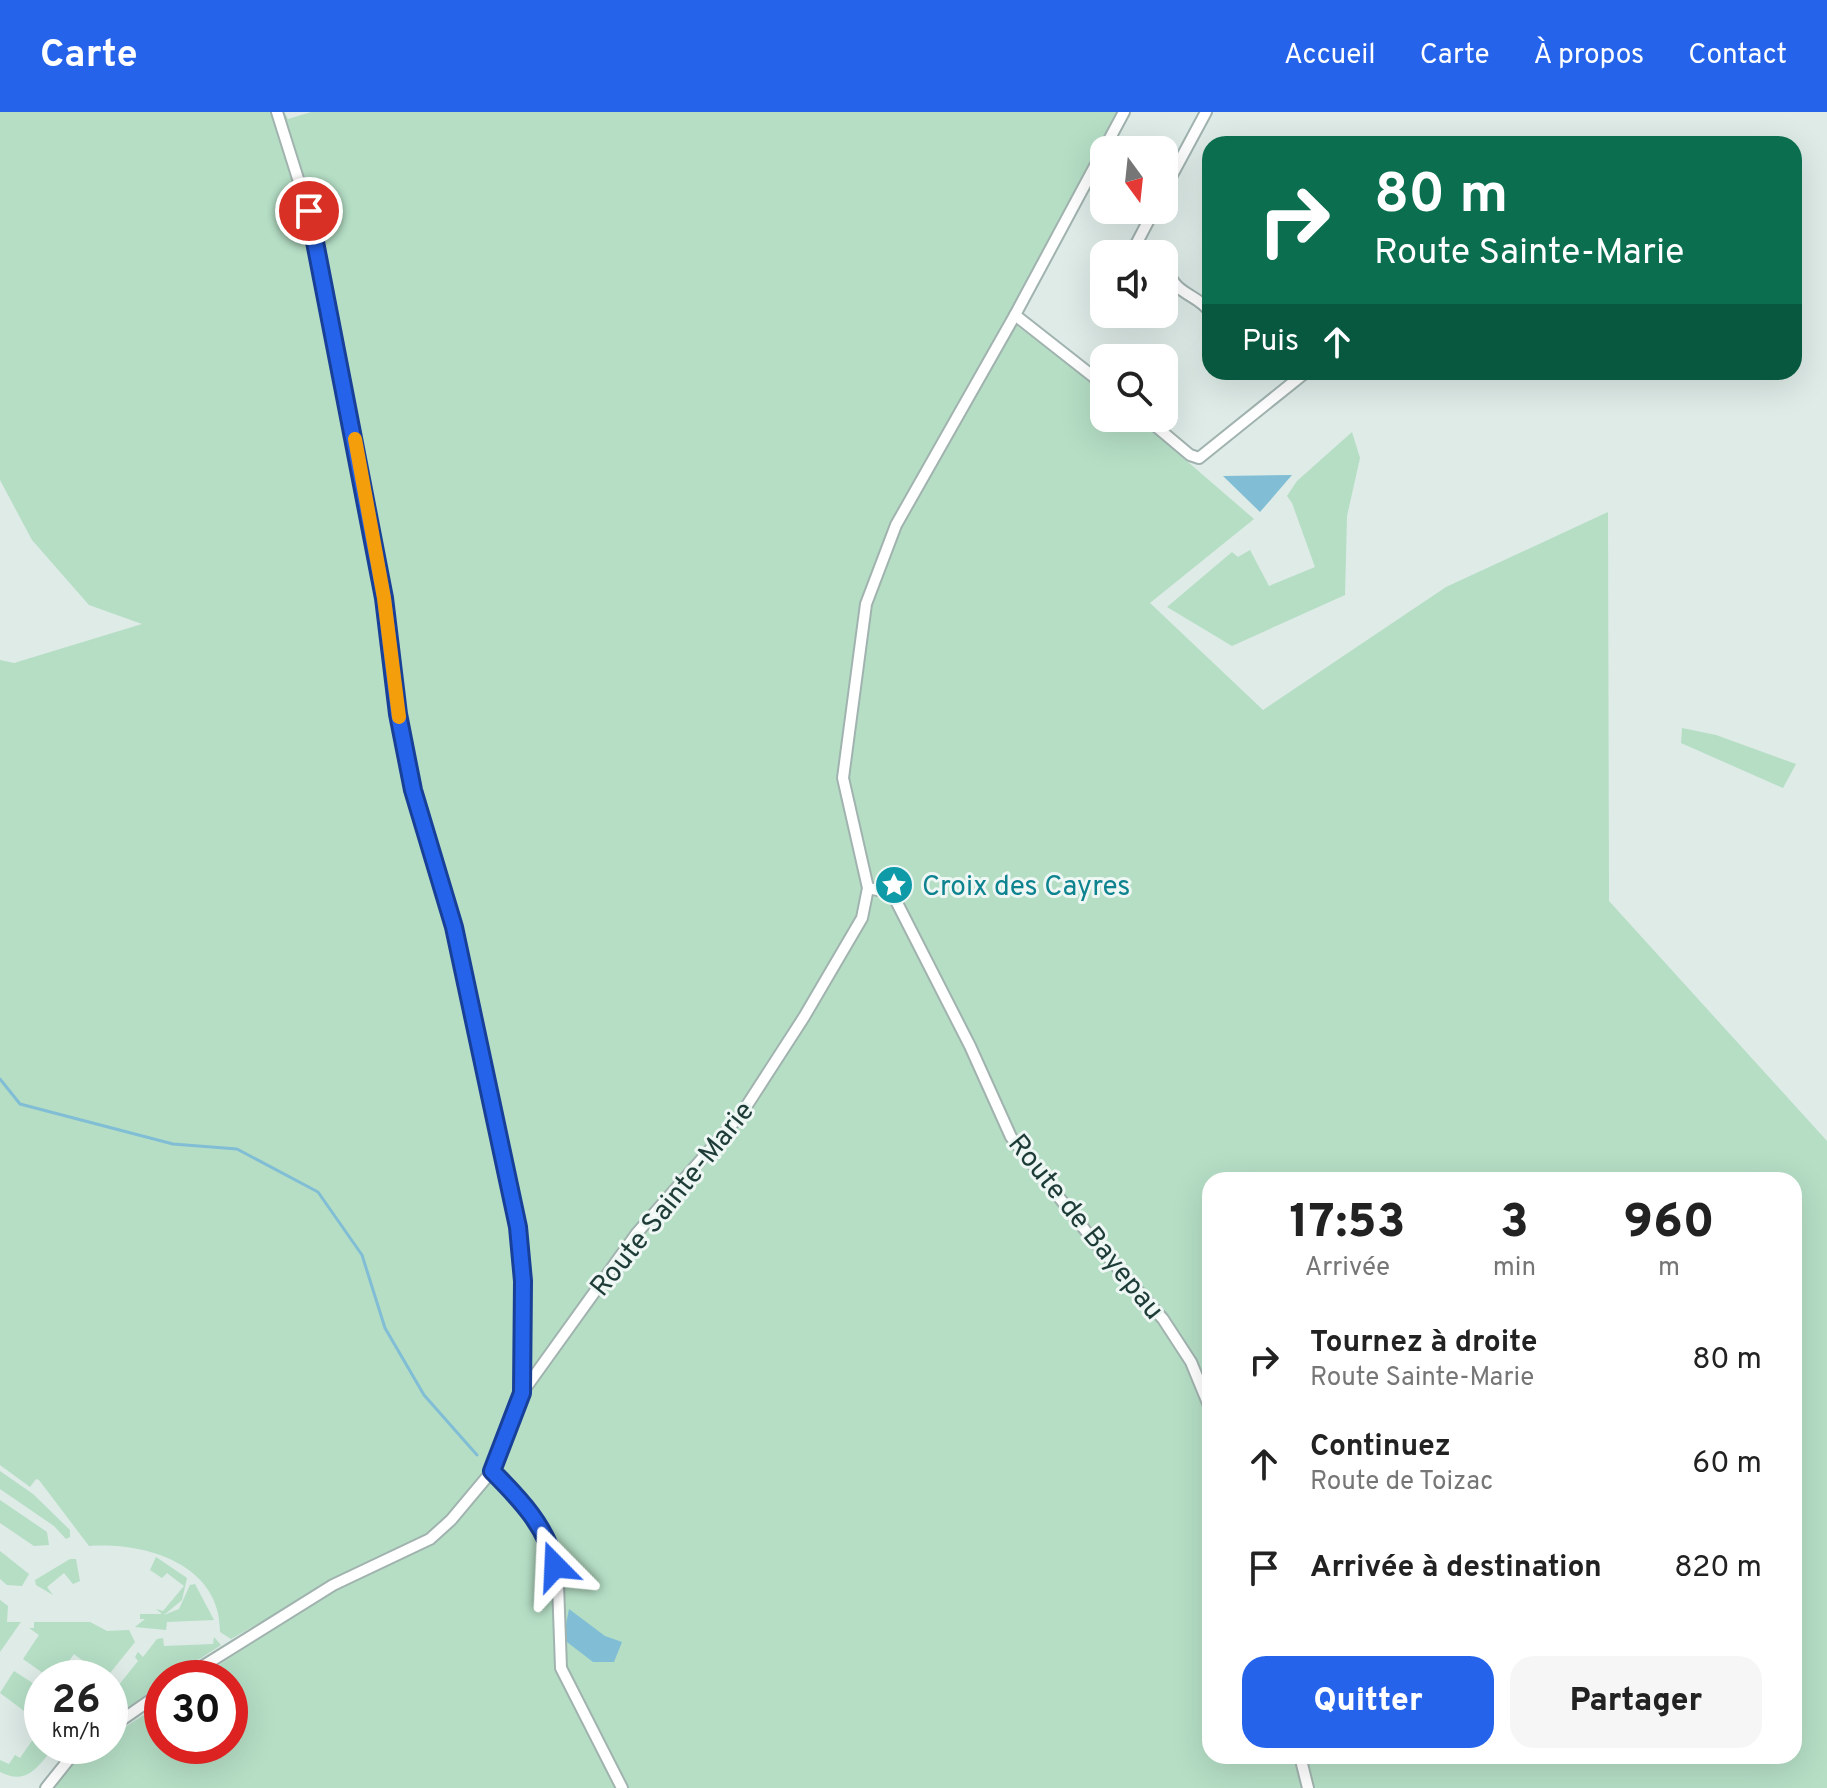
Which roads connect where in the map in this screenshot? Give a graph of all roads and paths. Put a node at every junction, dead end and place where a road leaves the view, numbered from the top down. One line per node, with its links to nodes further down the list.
1 (277, 112): 13 (street)
2 (1124, 112): 7 (street)
3 (1207, 112): 4 (street)
4 (1178, 165)
5 (1178, 286): 6 (street)
6 (1202, 301)
7 (1015, 315): 8 (street); 11 (street)
8 (1090, 374)
9 (1296, 380): 10 (street)
10 (1163, 432)
11 (868, 888): 12 (street, Route de Bayepau); 13 (street, Route Sainte-Marie)
12 (1202, 1389)
13 (522, 1393): 14 (street, Route Sainte-Marie)
14 (492, 1471): 15 (street, Route Sainte-Marie); 19 (street)
15 (213, 1660)
16 (65, 1764): 18 (street)
17 (1302, 1764): 20 (street)
18 (46, 1788)
19 (622, 1788)
20 (1308, 1788)

